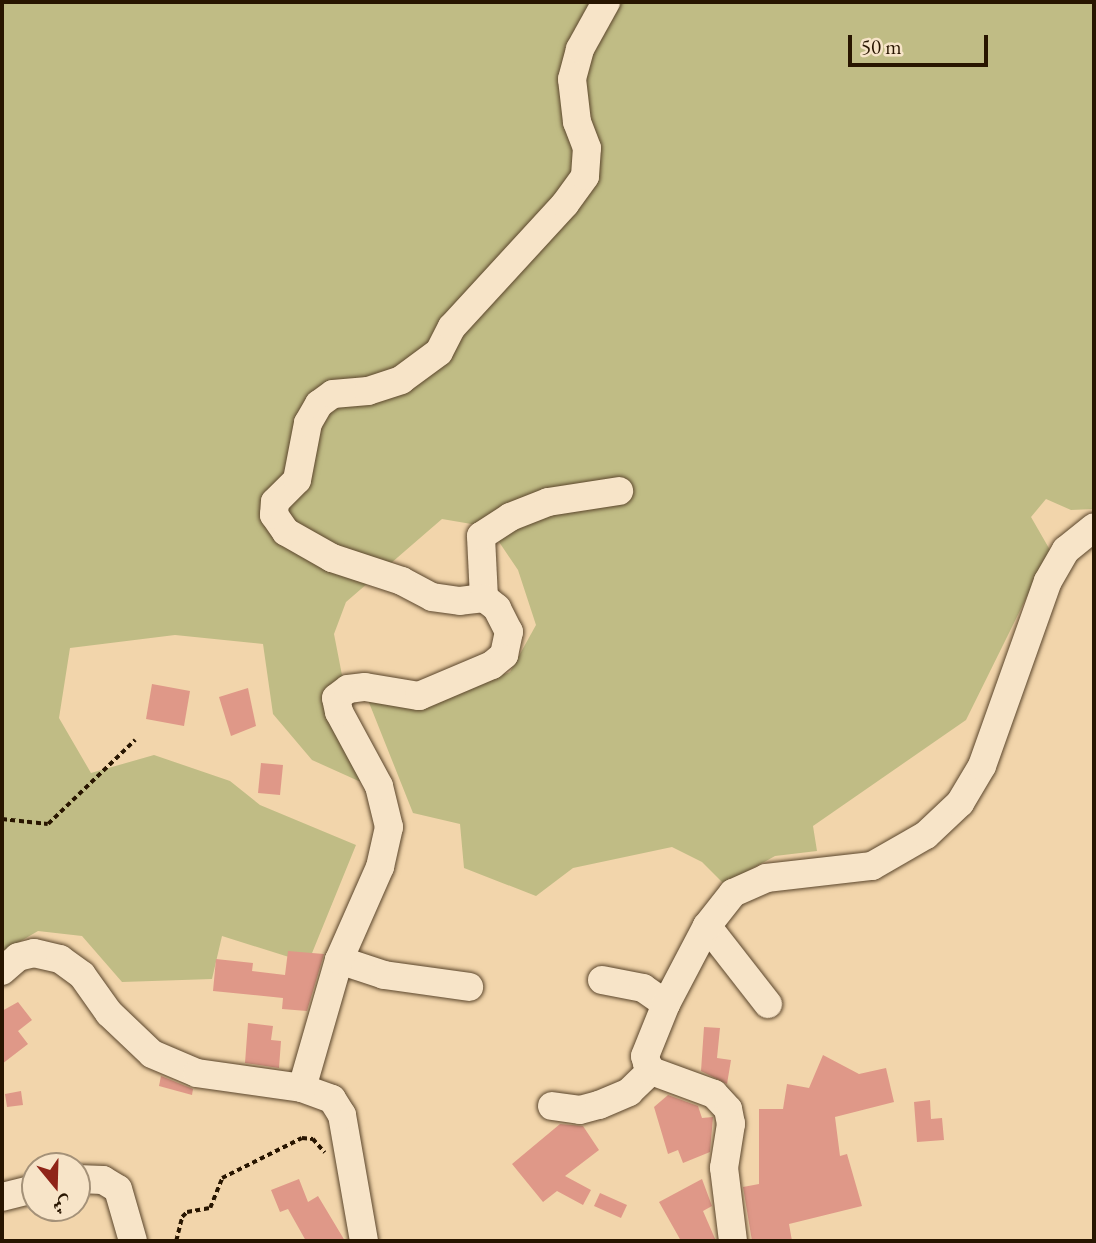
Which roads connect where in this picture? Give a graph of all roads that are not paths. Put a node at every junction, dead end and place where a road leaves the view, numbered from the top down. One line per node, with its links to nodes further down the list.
1 (606, 2): 4 (street)
2 (619, 491): 4 (street)
3 (1094, 527): 5 (street)
4 (484, 598): 6 (street)
5 (707, 926): 10 (street); 11 (street)
6 (339, 960): 9 (street); 13 (street)
7 (2, 971): 13 (street)
8 (602, 980): 10 (street)
9 (469, 987)
10 (666, 1004): 12 (street)
11 (768, 1004)
12 (651, 1071): 14 (street); 20 (street)
13 (302, 1088): 19 (street)
14 (552, 1106)
15 (91, 1180): 18 (street)
16 (21, 1192): 17 (street)
17 (2, 1197)
18 (133, 1241)
19 (364, 1241)
20 (733, 1241)

